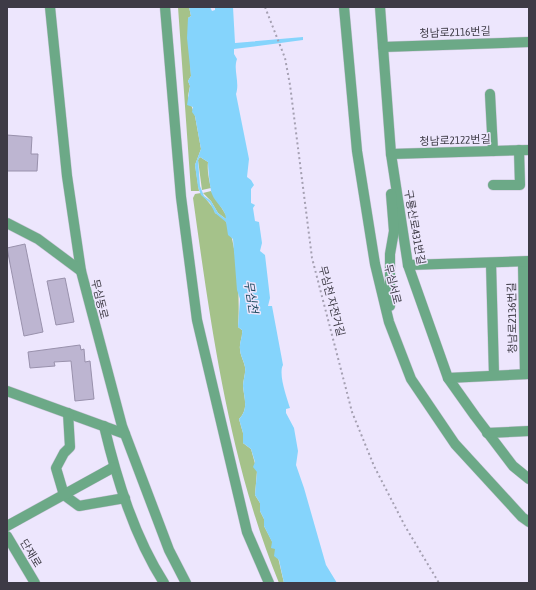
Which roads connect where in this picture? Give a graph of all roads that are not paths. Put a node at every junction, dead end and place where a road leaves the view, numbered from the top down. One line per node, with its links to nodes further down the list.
1 (50, 7): 17 (street, 무심동로)
2 (165, 7): 38 (street)
3 (344, 7): 18 (street, 무심서로)
4 (380, 7): 6 (street, 구룡산로431번길)
5 (529, 42): 6 (street, 청남로2116번길)
6 (383, 47): 10 (street, 구룡산로431번길)
7 (490, 94): 9 (street)
8 (524, 150): 9 (street, 청남로2122번길); 12 (street, 청남로2122번길)
9 (493, 151): 10 (street, 청남로2122번길)
10 (391, 154): 11 (street, 구룡산로431번길)
11 (394, 174): 16 (street, 구룡산로431번길); 18 (street)
12 (493, 186)
13 (7, 223): 17 (street)
14 (491, 262): 15 (street); 16 (street); 20 (street, 청남로2136번길)
15 (526, 262): 19 (street, 청남로2136번길)
16 (408, 265): 21 (street, 구룡산로431번길)
17 (81, 271): 27 (street, 무심동로)
18 (390, 322): 32 (street, 무심서로)
19 (527, 374): 20 (street, 청남로2136번길)
20 (494, 375): 21 (street, 청남로2136번길)
21 (448, 378): 26 (street, 구룡산로431번길)
22 (7, 391): 23 (street)
23 (68, 413): 24 (street); 30 (street)
24 (104, 426): 27 (street); 28 (street)
25 (529, 431): 26 (street)
26 (487, 433): 29 (street, 구룡산로431번길)
27 (125, 434): 37 (street, 무심동로)
28 (114, 467): 30 (street); 31 (street)
29 (529, 479)
30 (64, 495): 31 (street); 33 (street)
31 (124, 498): 36 (street)
32 (529, 522)
33 (7, 526)
34 (7, 536): 35 (street, 단재로)
35 (35, 583)
36 (164, 583)
37 (186, 583)
38 (269, 583)

